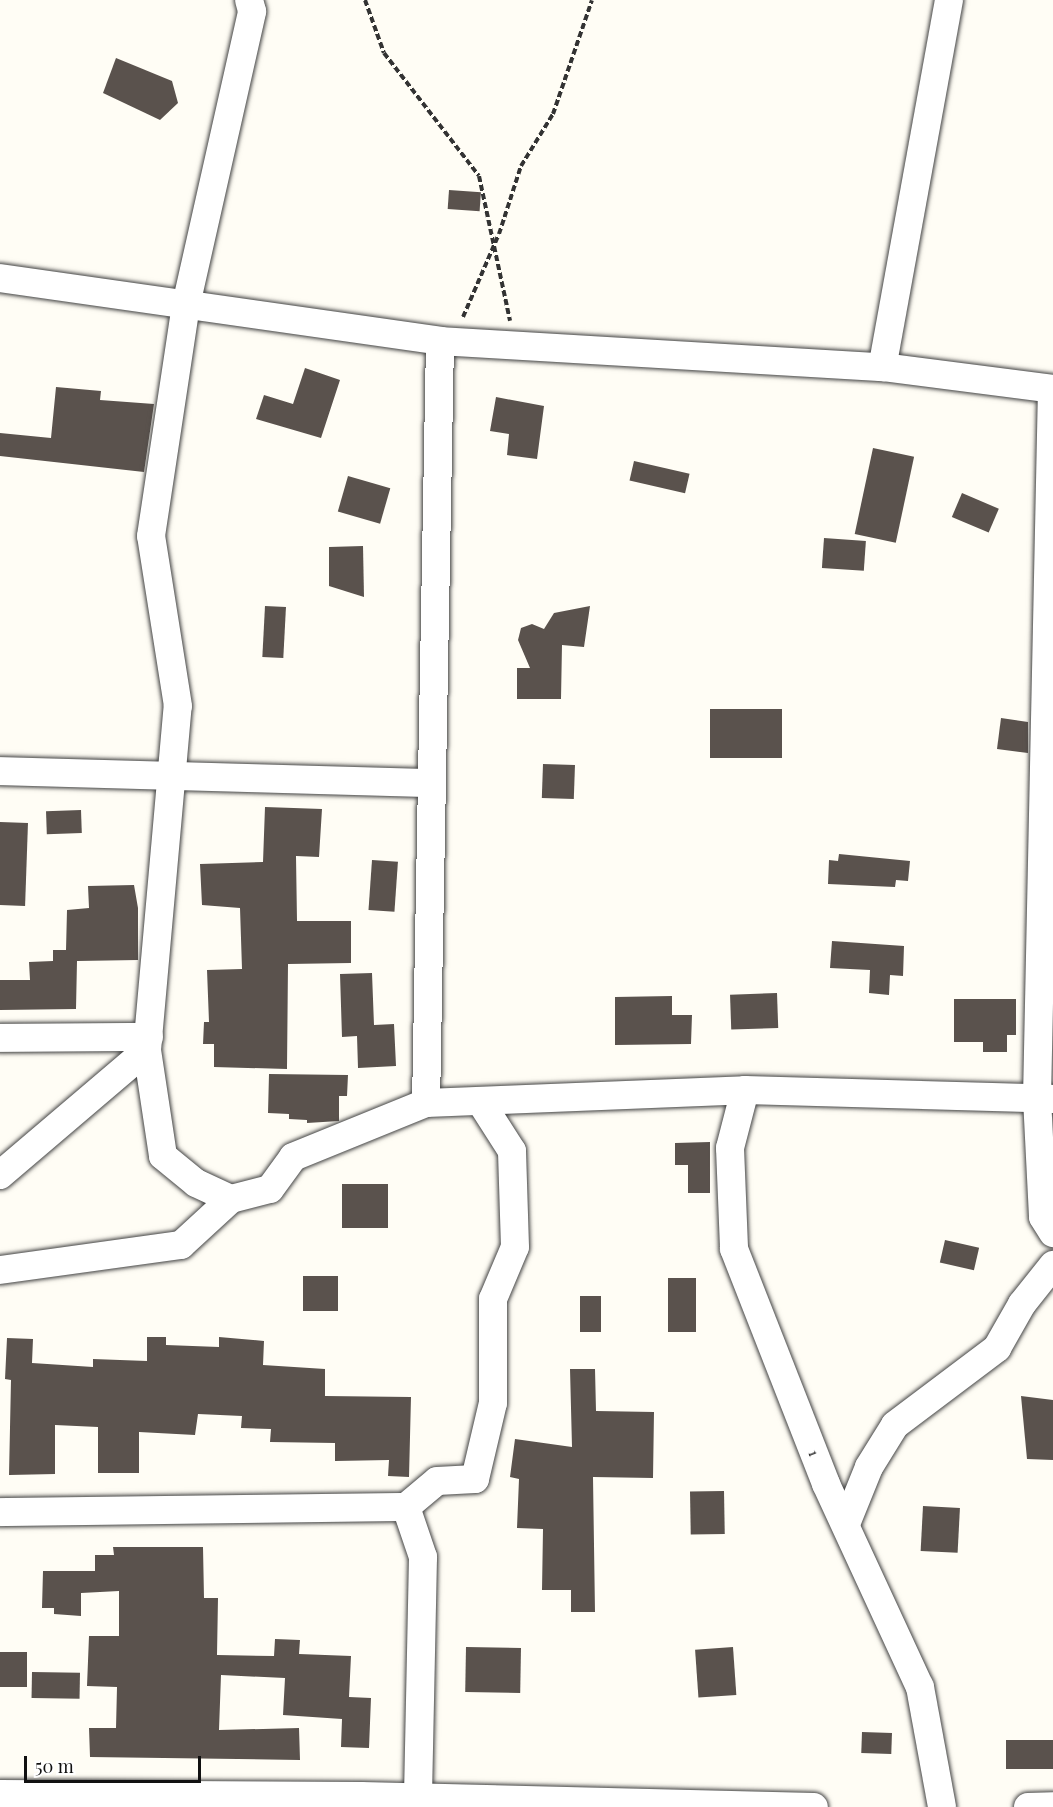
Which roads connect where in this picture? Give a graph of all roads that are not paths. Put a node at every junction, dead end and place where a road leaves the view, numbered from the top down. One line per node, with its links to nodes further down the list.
1 (249, 0): 4 (street)
2 (949, 0): 6 (street)
3 (0, 278): 4 (street)
4 (186, 305): 5 (street); 9 (street)
5 (446, 342): 6 (street); 10 (street)
6 (882, 367): 7 (street)
7 (1052, 389): 14 (street)
8 (0, 771): 9 (street)
9 (169, 777): 10 (street); 12 (street)
10 (430, 783): 16 (street)
11 (0, 1038): 12 (street)
12 (148, 1044): 17 (street); 18 (street)
13 (745, 1090): 14 (street); 15 (street); 24 (street, 1)
14 (1045, 1099): 19 (street)
15 (480, 1101): 16 (street); 22 (street)
16 (426, 1103): 18 (street)
17 (0, 1174)
18 (231, 1199): 21 (street)
19 (1053, 1233)
20 (1053, 1265): 24 (street)
21 (0, 1270)
22 (406, 1507): 23 (street); 26 (street)
23 (0, 1512)
24 (846, 1524): 30 (street, 1)
25 (0, 1794): 27 (street)
26 (418, 1798): 27 (street); 29 (street)
27 (102, 1801)
28 (1053, 1806): 31 (street)
29 (814, 1807)
30 (942, 1807)
31 (1028, 1807)

